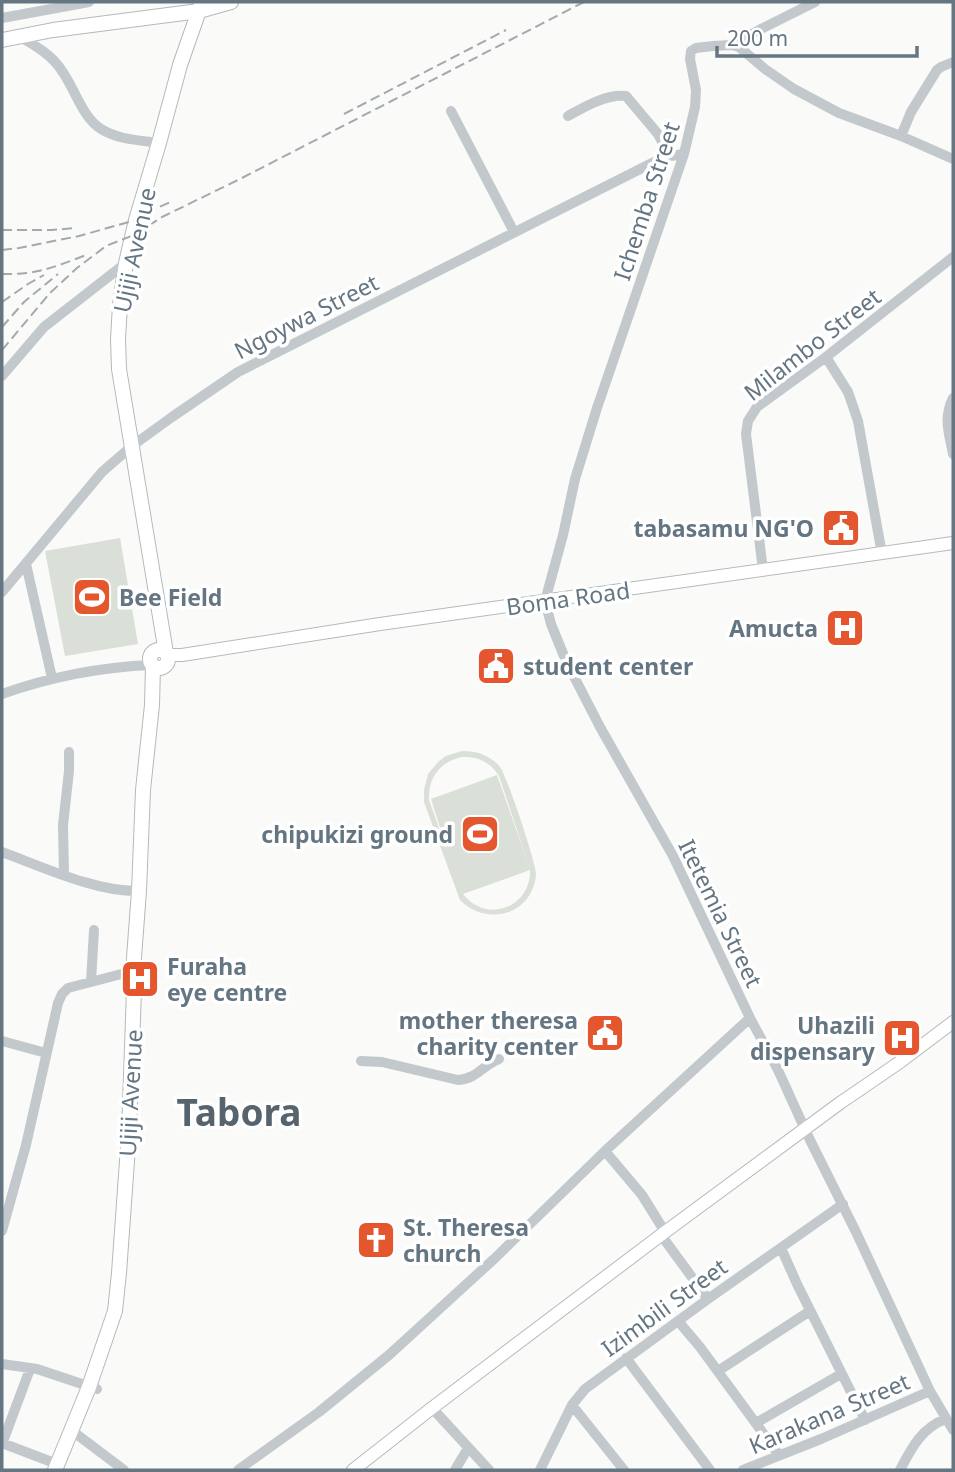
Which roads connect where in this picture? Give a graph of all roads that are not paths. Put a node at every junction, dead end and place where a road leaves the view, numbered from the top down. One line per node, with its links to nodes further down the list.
1 (89, 2): 5 (street)
2 (231, 2): 4 (highway)
3 (815, 2): 8 (street)
4 (201, 7): 6 (highway); 13 (highway, Ujiji Avenue)
5 (2, 18)
6 (20, 37): 7 (highway); 13 (street)
7 (2, 40)
8 (732, 46): 12 (street); 14 (street, Ichemba Street)
9 (953, 62): 12 (street)
10 (451, 111): 17 (street)
11 (568, 116): 15 (street)
12 (901, 136): 16 (street)
13 (159, 143): 19 (highway, Ujiji Avenue)
14 (684, 154): 15 (street, Ngoywa Street); 30 (street, Ichemba Street)
15 (670, 156): 17 (street, Ngoywa Street)
16 (953, 159)
17 (514, 232): 23 (street, Ngoywa Street)
18 (953, 257): 20 (street, Milambo Street)
19 (126, 263): 21 (street); 23 (highway, Ujiji Avenue)
20 (826, 357): 26 (street); 28 (street, Milambo Street)
21 (2, 376)
22 (953, 398): 24 (street)
23 (132, 446): 27 (street, Ngoywa Street); 31 (highway, Ujiji Avenue)
24 (953, 454)
25 (953, 543): 26 (main road, Boma Road)
26 (881, 554): 28 (main road, Boma Road)
27 (26, 564): 29 (street, Ngoywa Street); 32 (street)
28 (763, 570): 30 (main road, Boma Road)
29 (2, 592)
30 (545, 601): 31 (main road, Boma Road); 41 (street, Itetemia Street)
31 (162, 659): 32 (street); 37 (highway, Ujiji Avenue)
32 (52, 678): 33 (street)
33 (2, 694)
34 (69, 752): 36 (street)
35 (2, 852): 36 (street)
36 (64, 874): 37 (street)
37 (139, 891): 39 (highway, Ujiji Avenue)
38 (94, 930): 40 (street)
39 (134, 971): 40 (street); 61 (highway, Ujiji Avenue)
40 (91, 982): 44 (street)
41 (750, 1018): 47 (street, Itetemia Street); 48 (street)
42 (953, 1022): 47 (main road)
43 (2, 1041): 44 (street)
44 (46, 1053): 50 (street)
45 (499, 1059): 46 (street)
46 (362, 1061)
47 (805, 1129): 49 (street, Itetemia Street); 51 (main road)
48 (605, 1151): 51 (street); 76 (street)
49 (843, 1204): 52 (street, Izimbili Street); 62 (street, Itetemia Street)
50 (2, 1231)
51 (663, 1234): 53 (street); 64 (main road)
52 (781, 1248): 53 (street, Izimbili Street); 54 (street)
53 (708, 1299): 55 (street, Izimbili Street)
54 (810, 1311): 59 (street); 60 (street)
55 (678, 1321): 56 (street, Izimbili Street); 59 (street)
56 (626, 1358): 63 (street, Izimbili Street); 83 (street)
57 (2, 1364): 58 (street)
58 (30, 1369): 61 (street); 70 (street)
59 (718, 1371): 67 (street)
60 (841, 1374): 66 (street); 67 (street)
61 (93, 1388): 69 (highway, Ujiji Avenue)
62 (930, 1391): 65 (street, Itetemia Street); 66 (street, Karakana Street)
63 (572, 1405): 81 (street, Izimbili Street); 82 (street)
64 (432, 1408): 71 (street); 73 (main road)
65 (946, 1419): 68 (street, Itetemia Street); 85 (street)
66 (865, 1420): 72 (street, Karakana Street)
67 (756, 1423): 72 (street)
68 (953, 1430)
69 (75, 1432): 74 (highway, Ujiji Avenue); 75 (street)
70 (2, 1443): 74 (street)
71 (468, 1448): 79 (street); 80 (street)
72 (779, 1455): 84 (street, Karakana Street)
73 (372, 1456): 77 (main road); 78 (street)
74 (59, 1468)
75 (124, 1470)
76 (238, 1470)
77 (353, 1470)
78 (368, 1470)
79 (456, 1470)
80 (489, 1470)
81 (540, 1470)
82 (624, 1470)
83 (710, 1470)
84 (743, 1470)
85 (900, 1470)

